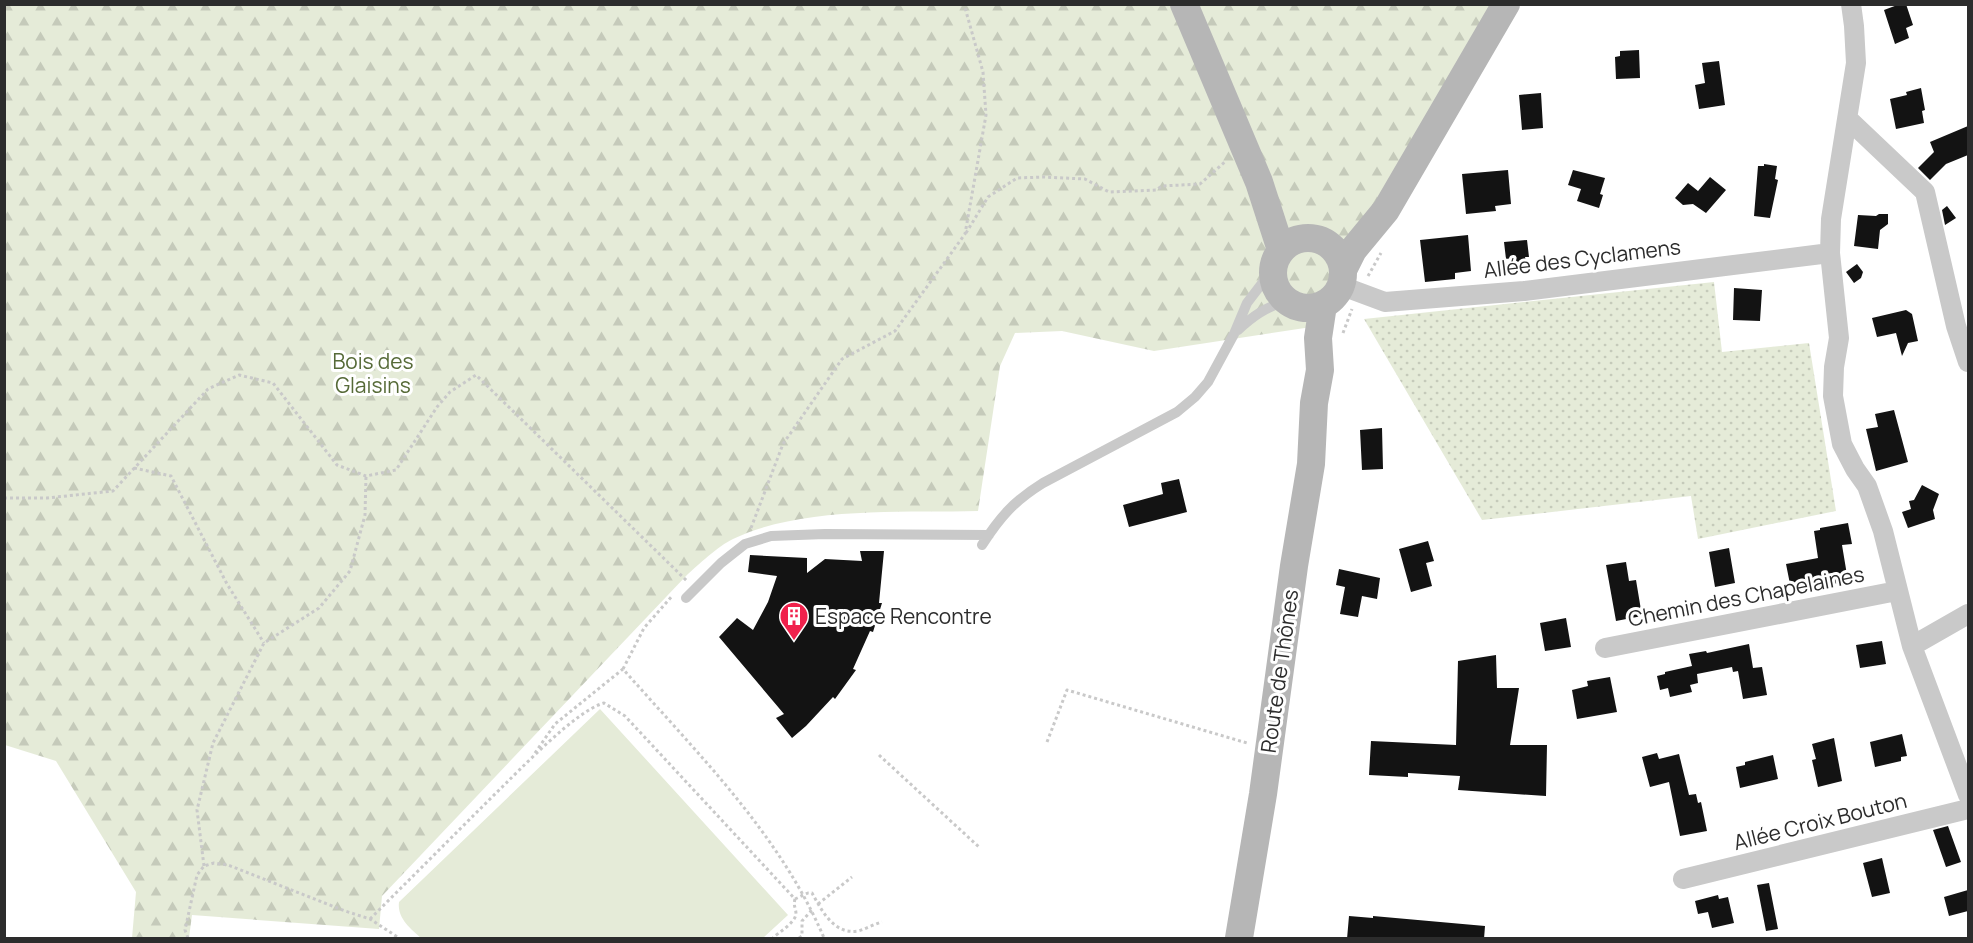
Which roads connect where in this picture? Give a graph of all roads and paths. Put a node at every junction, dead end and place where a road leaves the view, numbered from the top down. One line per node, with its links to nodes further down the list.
1 (964, 4): 8 (path)
2 (1184, 4): 9 (main road)
3 (1506, 4): 7 (main road)
4 (1851, 4): 5 (street, Chemin des Chapelaines)
5 (1848, 118): 10 (street, Chemin des Chapelaines); 15 (street)
6 (1228, 158): 8 (path)
7 (1405, 177): 9 (main road); 12 (main road)
8 (965, 234): 20 (path)
9 (1295, 249): 12 (main road); 12 (main road); 13 (lane)
10 (1830, 252): 12 (street, Allée des Cyclamens); 24 (street, Chemin des Chapelaines)
11 (1381, 253): 12 (path)
12 (1325, 293): 13 (lane); 14 (path); 32 (main road, Route de Thônes)
13 (1233, 334): 19 (lane)
14 (1342, 335)
15 (1968, 362)
16 (134, 468): 17 (path); 18 (path); 27 (path)
17 (366, 476): 22 (path); 27 (path)
18 (4, 498)
19 (988, 535): 20 (lane); 21 (lane)
20 (745, 544): 23 (lane)
21 (982, 545)
22 (686, 580): 23 (path); 30 (path)
23 (696, 588): 25 (lane)
24 (1897, 591): 28 (street, Chemin des Chapelaines); 29 (street, Chemin des Chapelaines)
25 (686, 598)
26 (1968, 614): 28 (street)
27 (264, 643): 38 (path)
28 (1912, 646): 35 (street, Chemin des Chapelaines)
29 (1605, 648)
30 (623, 669): 34 (path); 41 (path)
31 (1047, 742): 32 (path)
32 (1268, 749): 53 (main road, Route de Thônes)
33 (879, 754): 37 (path)
34 (532, 758): 42 (path); 45 (path)
35 (1968, 795)
36 (1968, 809): 40 (street, Allée Croix Bouton)
37 (979, 847)
38 (204, 866): 45 (path); 48 (path)
39 (852, 876): 43 (path)
40 (1683, 879)
41 (804, 895): 42 (path); 43 (path); 44 (path)
42 (795, 899): 47 (path)
43 (818, 904): 46 (path)
44 (812, 910): 51 (path); 52 (path)
45 (370, 919): 49 (path)
46 (882, 922)
47 (778, 937): 50 (path)
48 (188, 939)
49 (399, 939)
50 (773, 939)
51 (799, 939)
52 (824, 939)
53 (1239, 939)

